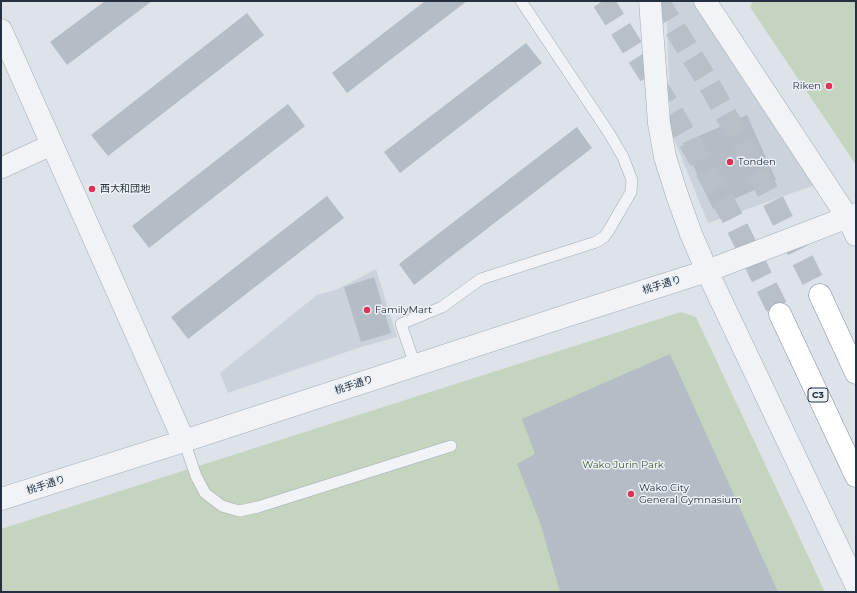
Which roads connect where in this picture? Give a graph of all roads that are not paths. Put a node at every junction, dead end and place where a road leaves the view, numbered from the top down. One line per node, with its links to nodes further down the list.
1 (521, 1): 11 (lane)
2 (650, 1): 8 (street)
3 (705, 1): 7 (street)
4 (1, 30): 5 (street)
5 (51, 145): 6 (street); 13 (street)
6 (1, 168)
7 (853, 222): 8 (street, 桃手通り)
8 (707, 271): 11 (street, 桃手通り); 17 (street)
9 (820, 295): 12 (highway)
10 (780, 314): 15 (highway, C3)
11 (415, 365): 13 (street, 桃手通り)
12 (856, 373)
13 (184, 441): 14 (lane); 16 (street, 桃手通り)
14 (451, 446)
15 (856, 476)
16 (1, 499)
17 (856, 585)

